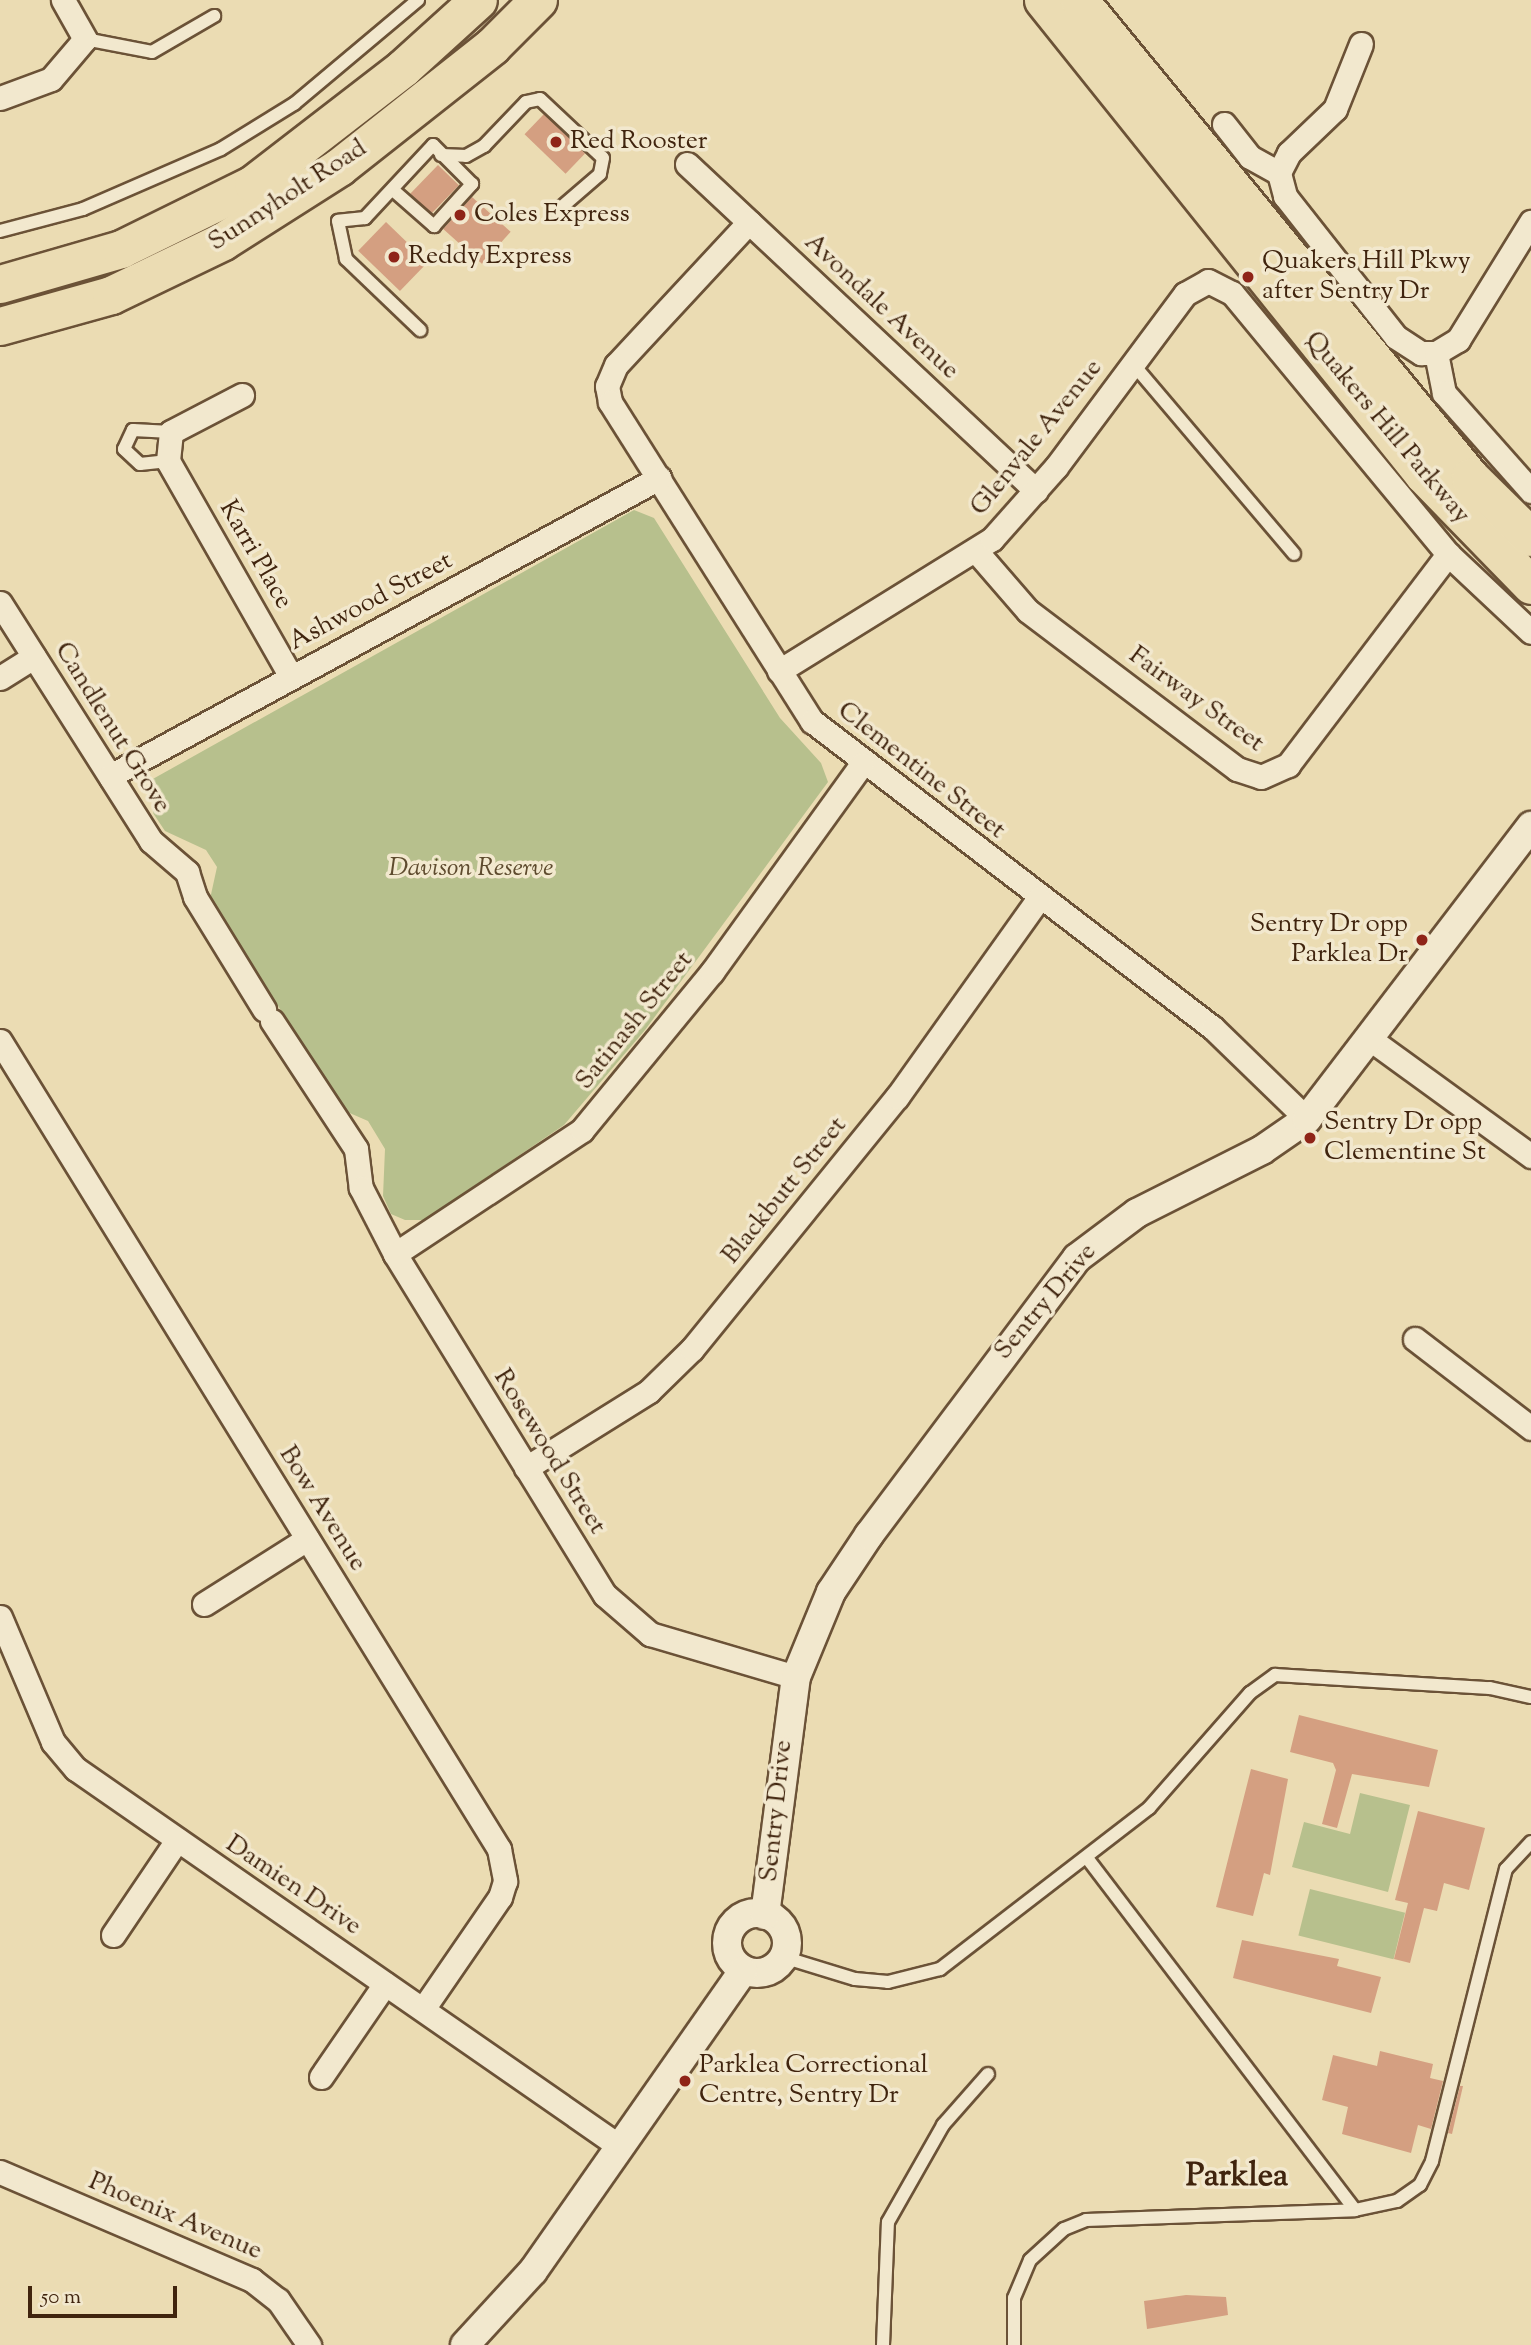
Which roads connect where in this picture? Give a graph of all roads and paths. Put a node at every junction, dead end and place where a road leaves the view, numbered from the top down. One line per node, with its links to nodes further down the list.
1 (63, 0): 8 (street)
2 (418, 0): 19 (lane)
3 (478, 0): 20 (main road, Sunnyholt Road)
4 (538, 0): 21 (main road, Sunnyholt Road)
5 (1043, 0): 35 (main road, Quakers Hill Parkway)
6 (1079, 0): 31 (main road, Quakers Hill Parkway)
7 (214, 16): 8 (lane)
8 (85, 40): 10 (street)
9 (1361, 44): 14 (street)
10 (0, 98)
11 (1224, 124): 14 (street)
12 (441, 155): 15 (lane); 15 (lane); 16 (lane)
13 (687, 164): 17 (street, Avondale Avenue)
14 (1279, 173): 23 (street)
15 (393, 190): 22 (lane)
16 (556, 212)
17 (749, 222): 28 (street, Clementine Street); 29 (street, Avondale Avenue)
18 (1531, 222): 23 (street)
19 (0, 231)
20 (0, 284)
21 (0, 326)
22 (420, 330)
23 (1436, 353): 30 (street)
24 (1133, 364): 29 (street, Glenvale Avenue); 33 (lane); 34 (street, Glenvale Avenue)
25 (242, 395): 26 (street)
26 (172, 432): 27 (street); 27 (lane)
27 (168, 461): 40 (street, Karri Place)
28 (659, 478): 39 (street, Clementine Street); 40 (street, Ashwood Street)
29 (1036, 491): 32 (street, Glenvale Avenue)
30 (1531, 491)
31 (1531, 537)
32 (976, 551): 34 (street, Fairway Street); 39 (street, Glenvale Avenue)
33 (1294, 554)
34 (1448, 555): 37 (street)
35 (1531, 585)
36 (0, 603): 38 (street, Candlenut Grove)
37 (1531, 632)
38 (34, 657): 41 (street); 43 (street, Candlenut Grove)
39 (779, 671): 42 (street, Clementine Street)
40 (291, 677): 43 (street, Ashwood Street)
41 (0, 678)
42 (862, 764): 45 (street, Clementine Street); 51 (street, Satinash Street)
43 (110, 776): 49 (street, Candlenut Grove)
44 (1531, 826): 46 (street, Sentry Drive)
45 (1039, 898): 48 (street, Clementine Street); 54 (street, Blackbutt Street)
46 (1370, 1039): 48 (street, Sentry Drive); 50 (street)
47 (0, 1041): 55 (street, Bow Avenue)
48 (1307, 1119): 58 (street, Sentry Drive)
49 (356, 1149): 51 (street, Rosewood Street)
50 (1531, 1156)
51 (394, 1254): 54 (street, Rosewood Street)
52 (1415, 1339): 53 (street)
53 (1531, 1428)
54 (526, 1468): 58 (street, Rosewood Street)
55 (307, 1539): 56 (street); 68 (street, Bow Avenue)
56 (205, 1604)
57 (0, 1617): 60 (street, Damien Drive)
58 (796, 1677): 63 (street, Sentry Drive)
59 (1531, 1697): 62 (lane)
60 (177, 1840): 64 (street); 67 (street, Damien Drive)
61 (1531, 1842): 73 (lane)
62 (1087, 1858): 65 (lane); 73 (lane)
63 (765, 1915): 65 (street); 66 (street)
64 (113, 1935)
65 (783, 1957): 66 (street)
66 (743, 1971): 71 (street)
67 (385, 1984): 68 (street, Damien Drive); 70 (street)
68 (423, 2009): 71 (street, Damien Drive)
69 (988, 2074): 76 (lane)
70 (321, 2077)
71 (618, 2146): 75 (street)
72 (0, 2172): 74 (street, Phoenix Avenue)
73 (1354, 2210): 77 (lane)
74 (306, 2344)
75 (466, 2345)
76 (883, 2345)
77 (1014, 2345)

